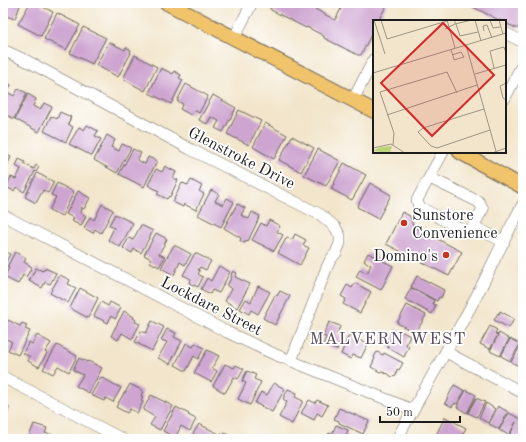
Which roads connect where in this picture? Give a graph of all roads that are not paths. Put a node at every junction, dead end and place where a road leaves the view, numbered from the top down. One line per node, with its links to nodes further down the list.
1 (167, 3): 4 (main road)
2 (252, 3): 4 (street)
3 (506, 34): 5 (street)
4 (234, 38): 10 (main road)
5 (523, 42)
6 (3, 50): 22 (street, Glenstroke Drive)
7 (373, 61): 10 (street)
8 (523, 63): 9 (street)
9 (506, 96)
10 (353, 100): 11 (main road)
11 (373, 110)
12 (442, 153): 15 (street)
13 (464, 153): 14 (main road)
14 (475, 156): 16 (main road)
15 (430, 178): 19 (street); 19 (street)
16 (523, 187)
17 (523, 204): 20 (street)
18 (3, 215): 22 (street, Lockdare Street)
19 (473, 226): 20 (street)
20 (504, 242): 21 (street)
21 (446, 352): 24 (street); 25 (street)
22 (291, 361): 25 (street, Lockdare Street)
23 (3, 377): 26 (street)
24 (523, 393)
25 (413, 410): 27 (street)
26 (122, 439)
27 (397, 439)

